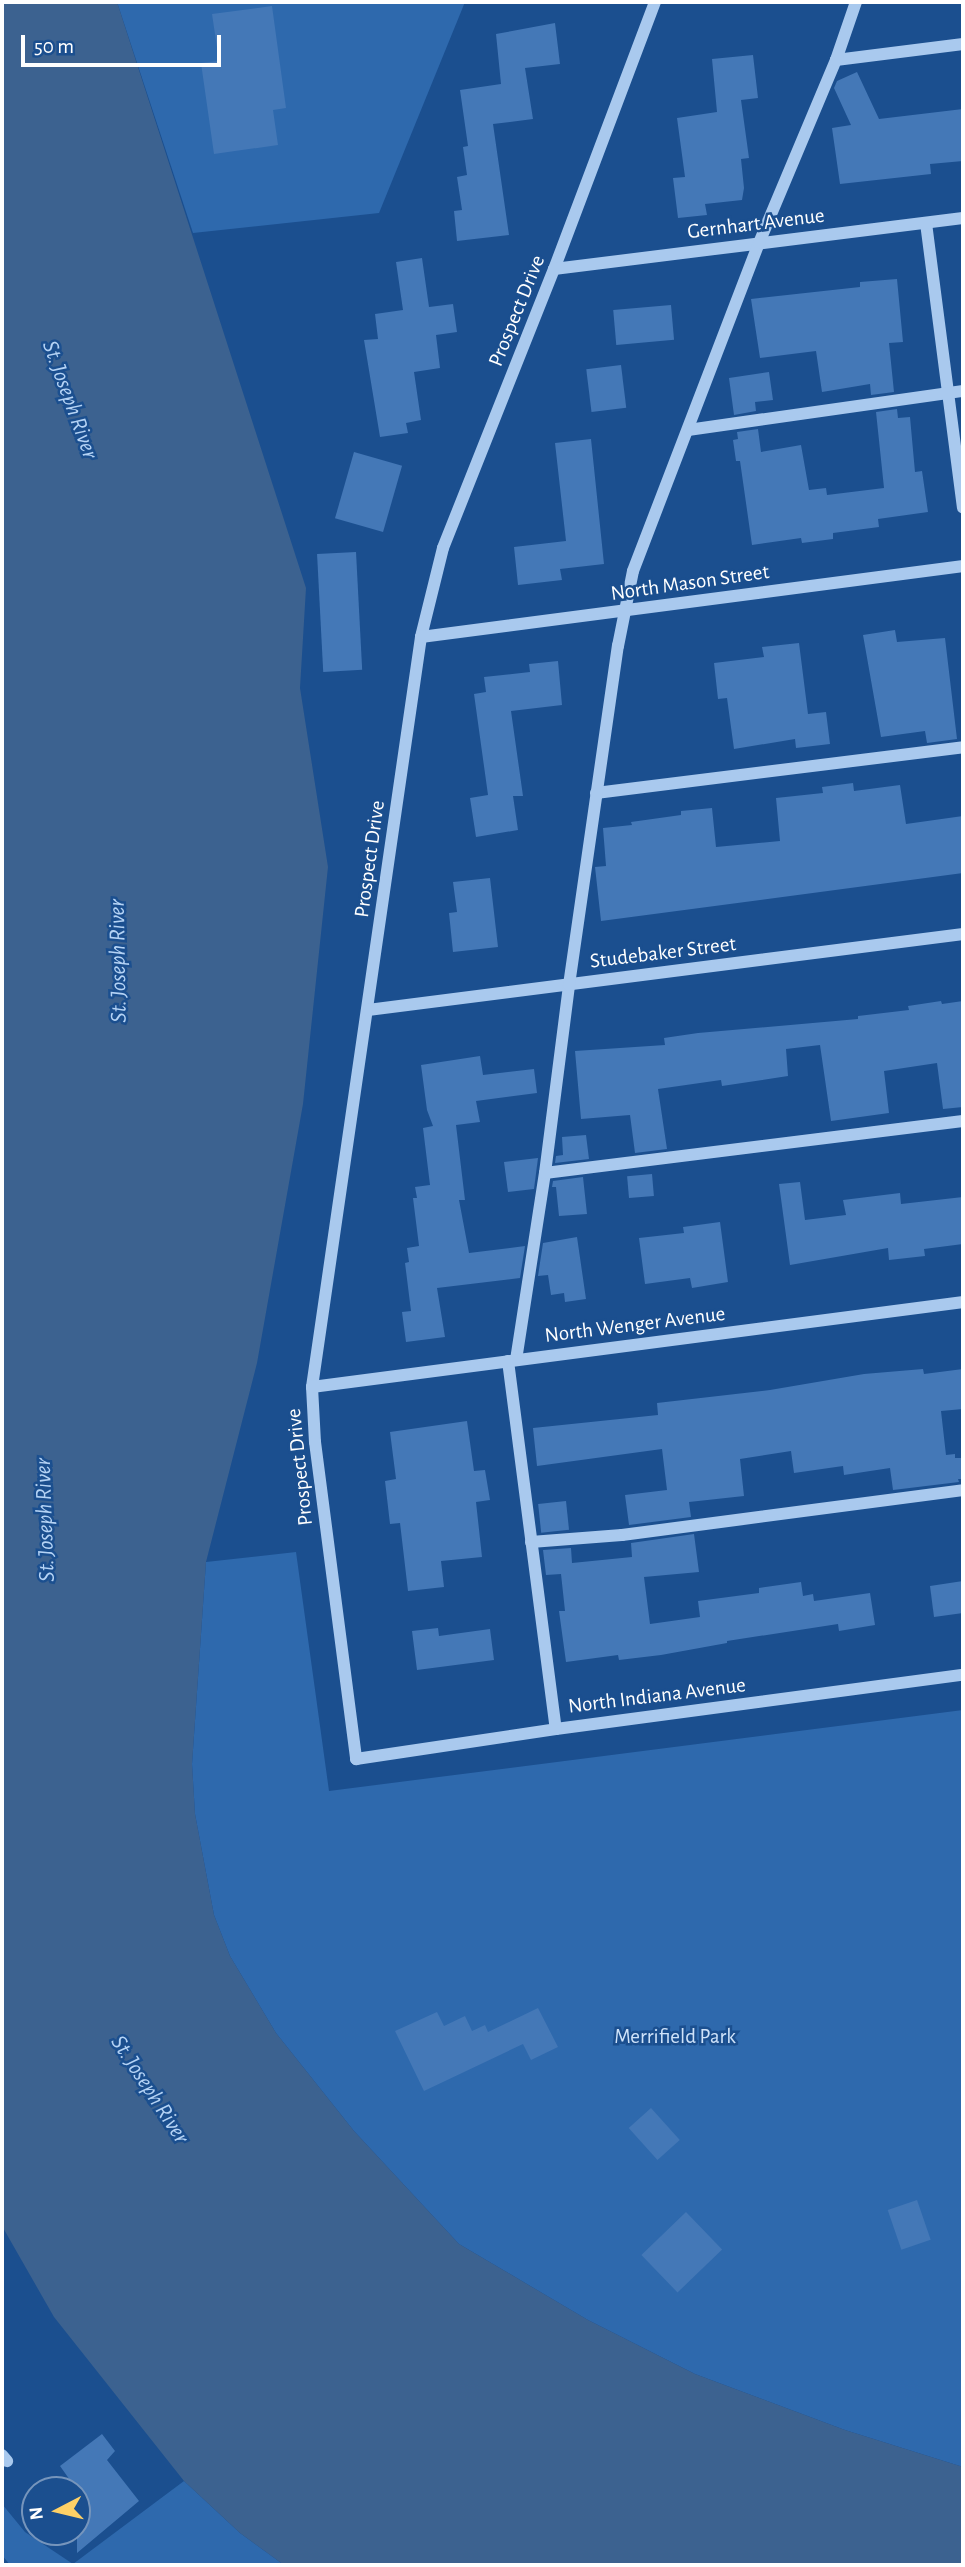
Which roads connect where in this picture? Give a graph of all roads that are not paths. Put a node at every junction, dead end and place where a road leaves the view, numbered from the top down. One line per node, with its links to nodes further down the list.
1 (655, 2): 8 (street, Prospect Drive)
2 (856, 2): 4 (street)
3 (963, 44): 4 (street)
4 (836, 60): 7 (street)
5 (963, 218): 6 (street, Gernhart Avenue)
6 (926, 223): 7 (street, Gernhart Avenue); 10 (street)
7 (759, 243): 8 (street, Gernhart Avenue); 11 (street)
8 (554, 269): 15 (street, Prospect Drive)
9 (963, 391): 10 (street)
10 (948, 392): 11 (street); 12 (street)
11 (688, 430): 14 (street)
12 (963, 508)
13 (963, 566): 14 (street, North Mason Street)
14 (624, 612): 15 (street, North Mason Street); 17 (street)
15 (421, 637): 20 (street, Prospect Drive)
16 (963, 747): 17 (street)
17 (596, 793): 19 (street)
18 (963, 934): 19 (street, Studebaker Street)
19 (569, 985): 20 (street, Studebaker Street); 22 (street)
20 (368, 1010): 25 (street, Prospect Drive)
21 (963, 1121): 22 (street)
22 (545, 1173): 24 (street)
23 (963, 1302): 24 (street, North Wenger Avenue)
24 (512, 1361): 25 (street, North Wenger Avenue); 27 (street)
25 (312, 1387): 30 (street, Prospect Drive)
26 (963, 1490): 27 (street)
27 (531, 1542): 29 (street)
28 (963, 1675): 29 (street, North Indiana Avenue)
29 (556, 1729): 30 (street, North Indiana Avenue)
30 (356, 1759)

